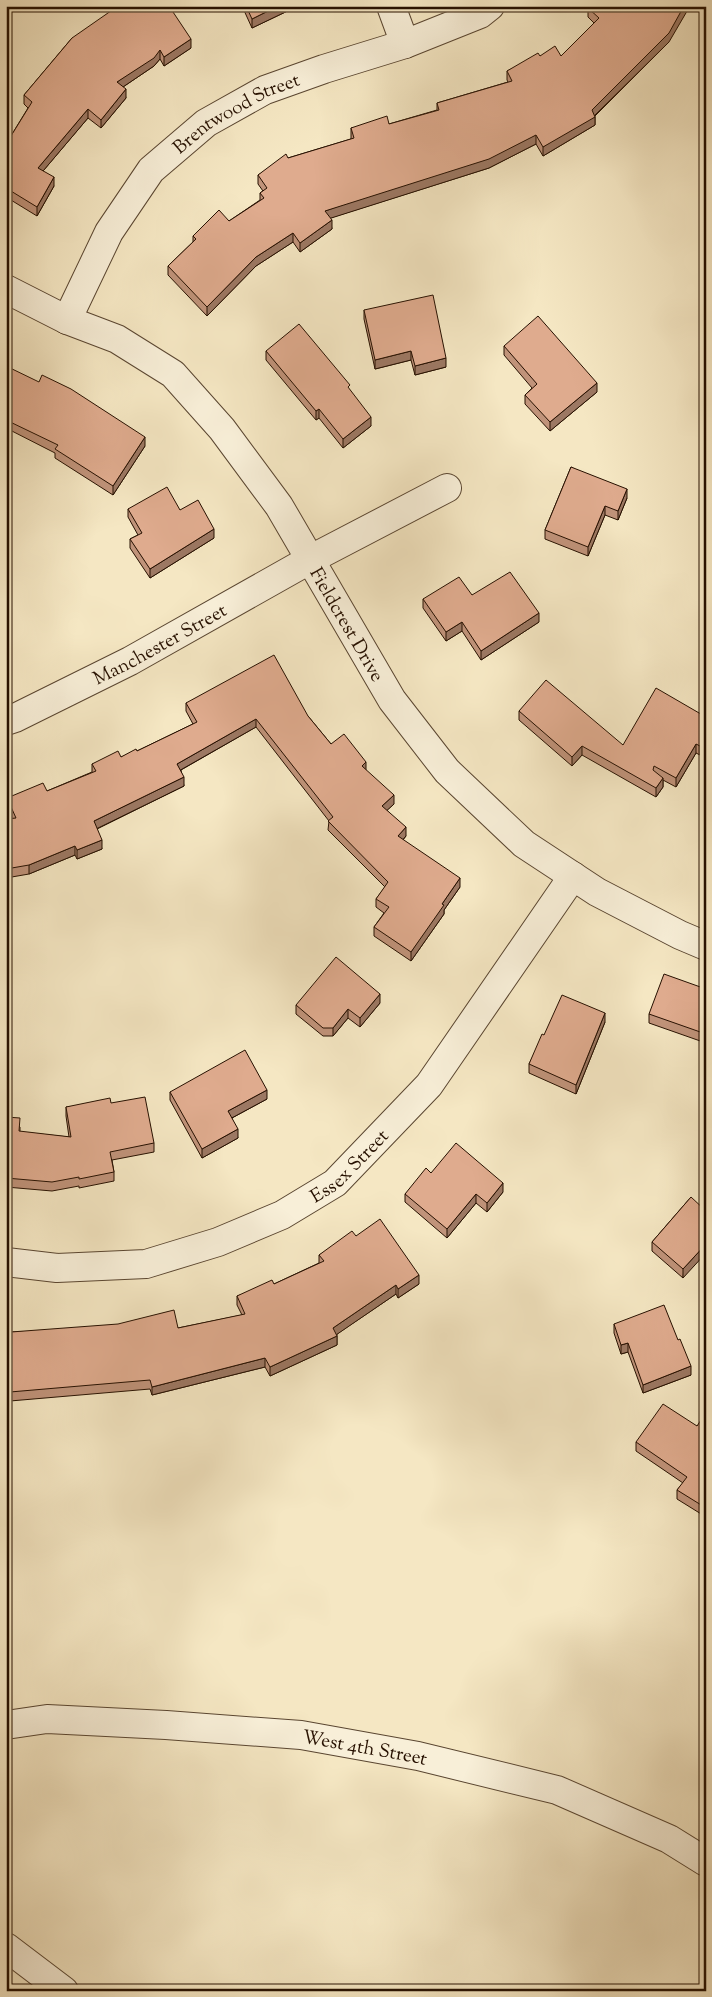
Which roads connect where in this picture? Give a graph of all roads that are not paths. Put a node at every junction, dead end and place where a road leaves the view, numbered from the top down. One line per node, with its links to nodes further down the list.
1 (391, 6): 3 (street)
2 (490, 6): 3 (street, Brentwood Street)
3 (404, 44): 5 (street, Brentwood Street)
4 (6, 290): 5 (street, Fieldcrest Drive)
5 (67, 320): 7 (street, Fieldcrest Drive)
6 (447, 488): 7 (street, Manchester Street)
7 (311, 559): 8 (street, Manchester Street); 9 (street, Fieldcrest Drive)
8 (6, 721)
9 (573, 876): 10 (street, Fieldcrest Drive); 11 (street, Essex Street)
10 (706, 946)
11 (6, 1262)
12 (6, 1726): 13 (street, West 4th Street)
13 (706, 1862)
14 (6, 1947): 15 (street)
15 (64, 1991)

